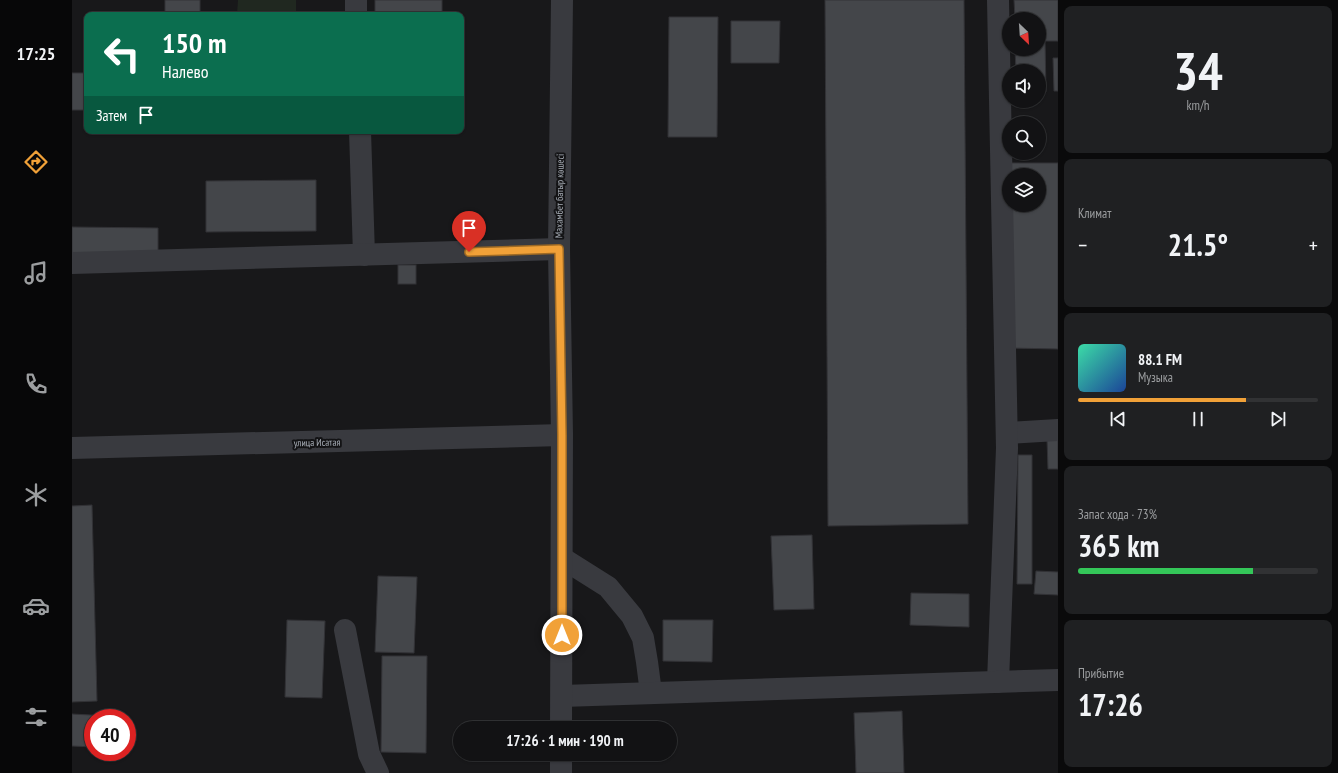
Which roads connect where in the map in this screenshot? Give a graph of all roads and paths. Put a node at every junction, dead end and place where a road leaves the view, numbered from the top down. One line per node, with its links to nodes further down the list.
1 (356, 0): 4 (street)
2 (562, 0): 6 (street, Махамбет батыр көшесі)
3 (998, 0): 10 (street)
4 (356, 12)
5 (360, 134): 7 (street)
6 (559, 249): 7 (street); 11 (street, Махамбет батыр көшесі)
7 (364, 255): 8 (street)
8 (72, 263)
9 (1058, 430): 10 (street)
10 (1007, 433): 16 (street)
11 (562, 435): 12 (street, улица Исатая); 13 (street, Махамбет батыр көшесі)
12 (72, 448)
13 (562, 558): 17 (street); 18 (street, Махамбет батыр көшесі)
14 (345, 630): 21 (street)
15 (1058, 680): 16 (street)
16 (998, 682): 17 (street)
17 (651, 693): 18 (street)
18 (562, 696): 19 (street, Махамбет батыр көшесі)
19 (561, 721)
20 (561, 761): 22 (street)
21 (378, 773)
22 (561, 773)

